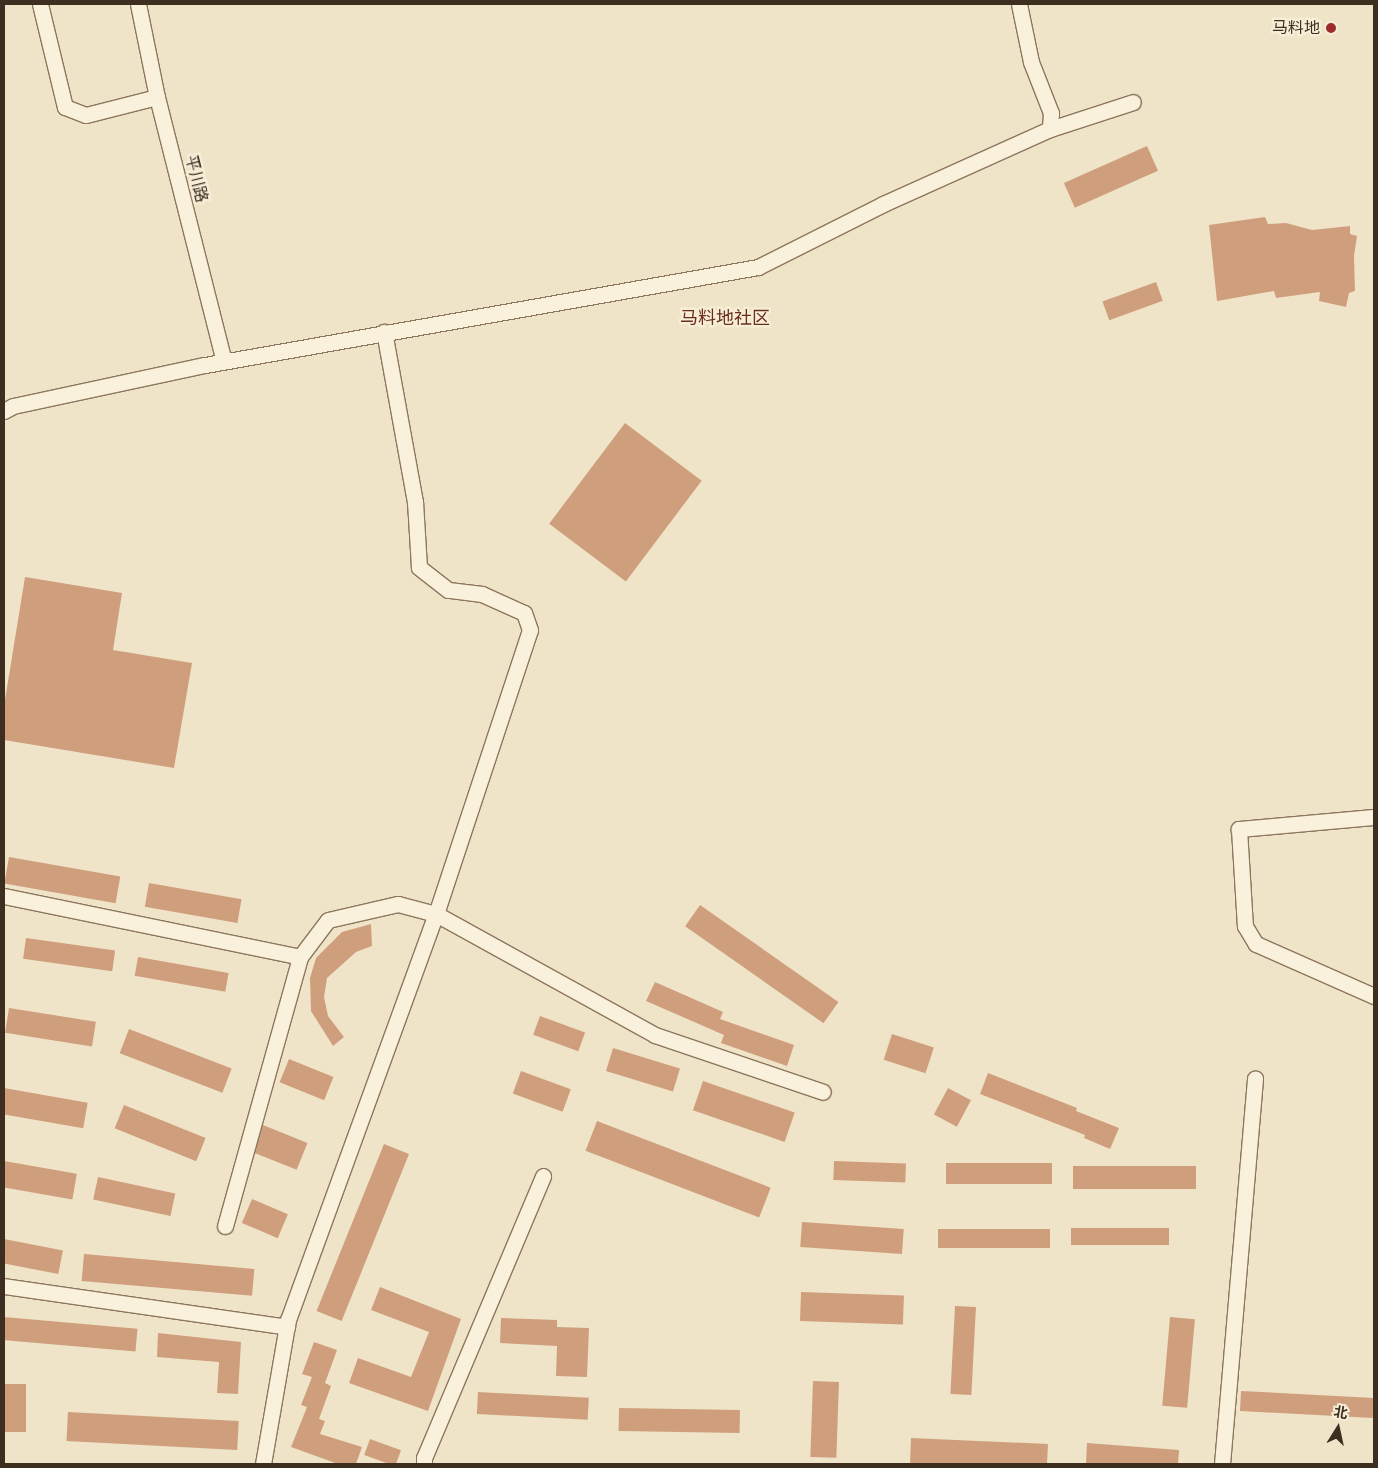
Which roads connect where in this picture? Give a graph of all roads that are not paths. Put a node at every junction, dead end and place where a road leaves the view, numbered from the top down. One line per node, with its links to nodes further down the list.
1 (40, 4): 4 (street)
2 (138, 4): 4 (street, 平川路)
3 (1019, 4): 6 (street)
4 (157, 97): 8 (street, 平川路)
5 (1133, 102): 6 (street)
6 (1050, 129): 7 (street)
7 (384, 332): 8 (street); 12 (street)
8 (224, 362): 9 (street)
9 (4, 411)
10 (1374, 817): 14 (street)
11 (4, 896): 13 (street)
12 (436, 914): 13 (street); 16 (street); 20 (street)
13 (300, 957): 18 (street)
14 (1374, 996)
15 (1255, 1078): 23 (street)
16 (823, 1092)
17 (544, 1176): 22 (street)
18 (225, 1226)
19 (4, 1286): 20 (street)
20 (287, 1327): 21 (street)
21 (263, 1464)
22 (424, 1464)
23 (1222, 1464)

